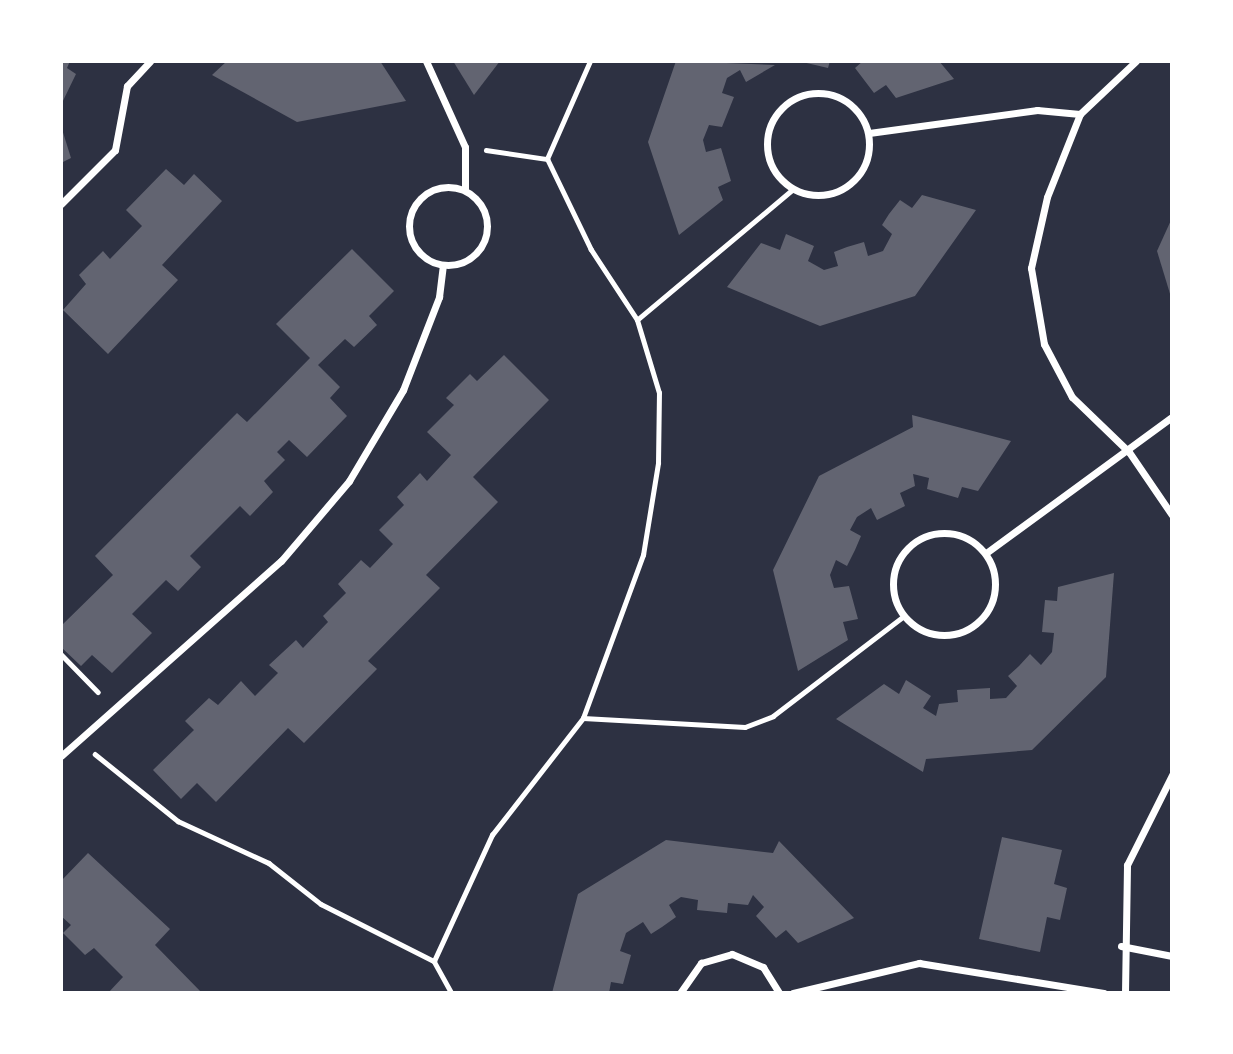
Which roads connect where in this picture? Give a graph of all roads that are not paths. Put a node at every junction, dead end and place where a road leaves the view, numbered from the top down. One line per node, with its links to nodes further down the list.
1 (150, 61): 7 (street)
2 (426, 61): 6 (street)
3 (1136, 61): 4 (street)
4 (1080, 114): 5 (street); 10 (street)
5 (869, 133): 5 (street)
6 (465, 190): 8 (street); 8 (street)
7 (61, 204)
8 (443, 265): 13 (street)
9 (1172, 417): 10 (street)
10 (1129, 453): 11 (street); 12 (street)
11 (1172, 515)
12 (986, 553): 12 (street)
13 (61, 756)
14 (1172, 775): 15 (street)
15 (1121, 946): 16 (street); 21 (street)
16 (1172, 956)
17 (680, 993): 18 (street)
18 (779, 993)
19 (793, 993): 20 (street)
20 (1104, 993)
21 (1125, 993)

